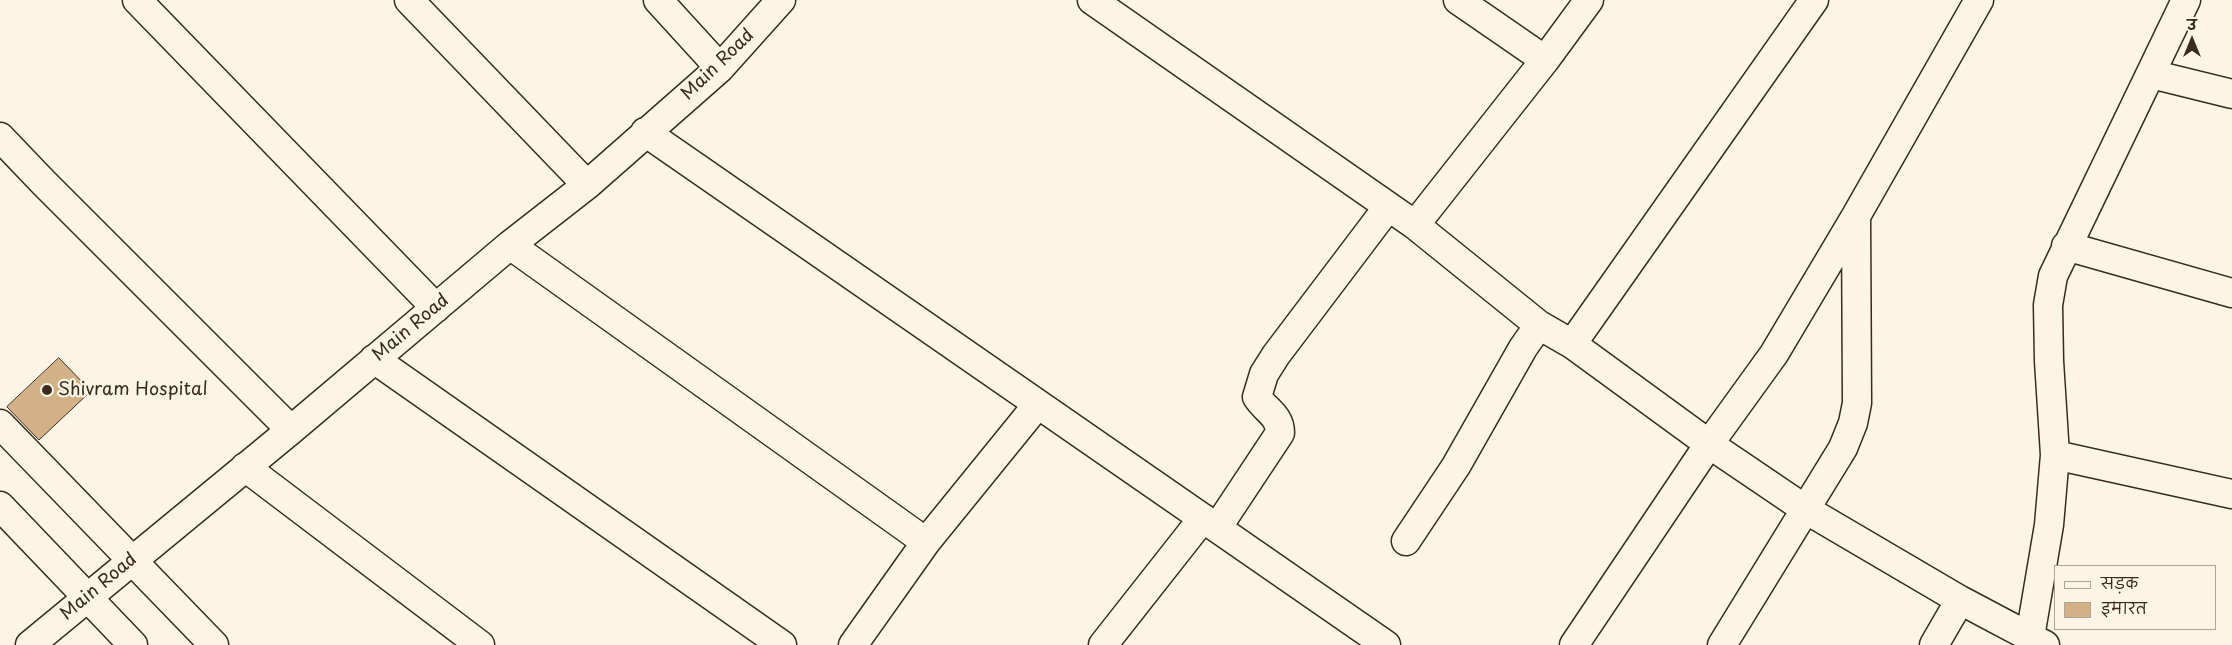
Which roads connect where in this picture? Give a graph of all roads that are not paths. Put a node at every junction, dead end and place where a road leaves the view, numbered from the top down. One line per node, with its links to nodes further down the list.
1 (136, 0): 24 (street)
2 (409, 0): 17 (street)
3 (658, 0): 12 (street)
4 (781, 0): 12 (street, Main Road)
5 (1092, 0): 18 (street)
6 (1458, 0): 11 (street)
7 (1589, 0): 11 (street)
8 (1814, 0): 26 (street)
9 (1979, 0): 19 (street)
10 (2186, 0): 13 (street)
11 (1544, 60): 20 (street)
12 (720, 68): 15 (street, Main Road)
13 (2151, 74): 14 (street); 22 (street)
14 (2232, 94)
15 (646, 132): 17 (street, Main Road); 28 (street)
16 (0, 137): 30 (street)
17 (587, 185): 21 (street, Main Road)
18 (1388, 207): 20 (street); 37 (street)
19 (1856, 216): 31 (street); 36 (street)
20 (1415, 225): 25 (street)
21 (510, 245): 24 (street, Main Road); 39 (street)
22 (2066, 246): 23 (street); 32 (street)
23 (2232, 293)
24 (436, 308): 27 (street, Main Road)
25 (1538, 325): 26 (street); 38 (street)
26 (1572, 344): 31 (street)
27 (374, 359): 30 (street, Main Road); 49 (street)
28 (1038, 404): 37 (street); 39 (street)
29 (0, 424): 40 (street)
30 (291, 430): 33 (street, Main Road)
31 (1709, 444): 36 (street); 52 (street)
32 (2055, 455): 34 (street); 44 (street)
33 (245, 467): 40 (street, Main Road); 48 (street)
34 (2232, 494)
35 (0, 506): 41 (street)
36 (1805, 509): 42 (street); 53 (street)
37 (1210, 523): 43 (street); 51 (street)
38 (1406, 541)
39 (926, 542): 50 (street)
40 (132, 560): 41 (street, Main Road); 47 (street)
41 (88, 597): 45 (street, Main Road); 46 (street)
42 (1960, 600): 44 (street); 54 (street)
43 (1369, 640)
44 (2038, 641)
45 (30, 645)
46 (133, 645)
47 (214, 645)
48 (480, 645)
49 (782, 645)
50 (853, 645)
51 (1103, 645)
52 (1574, 645)
53 (1722, 645)
54 (1934, 645)

